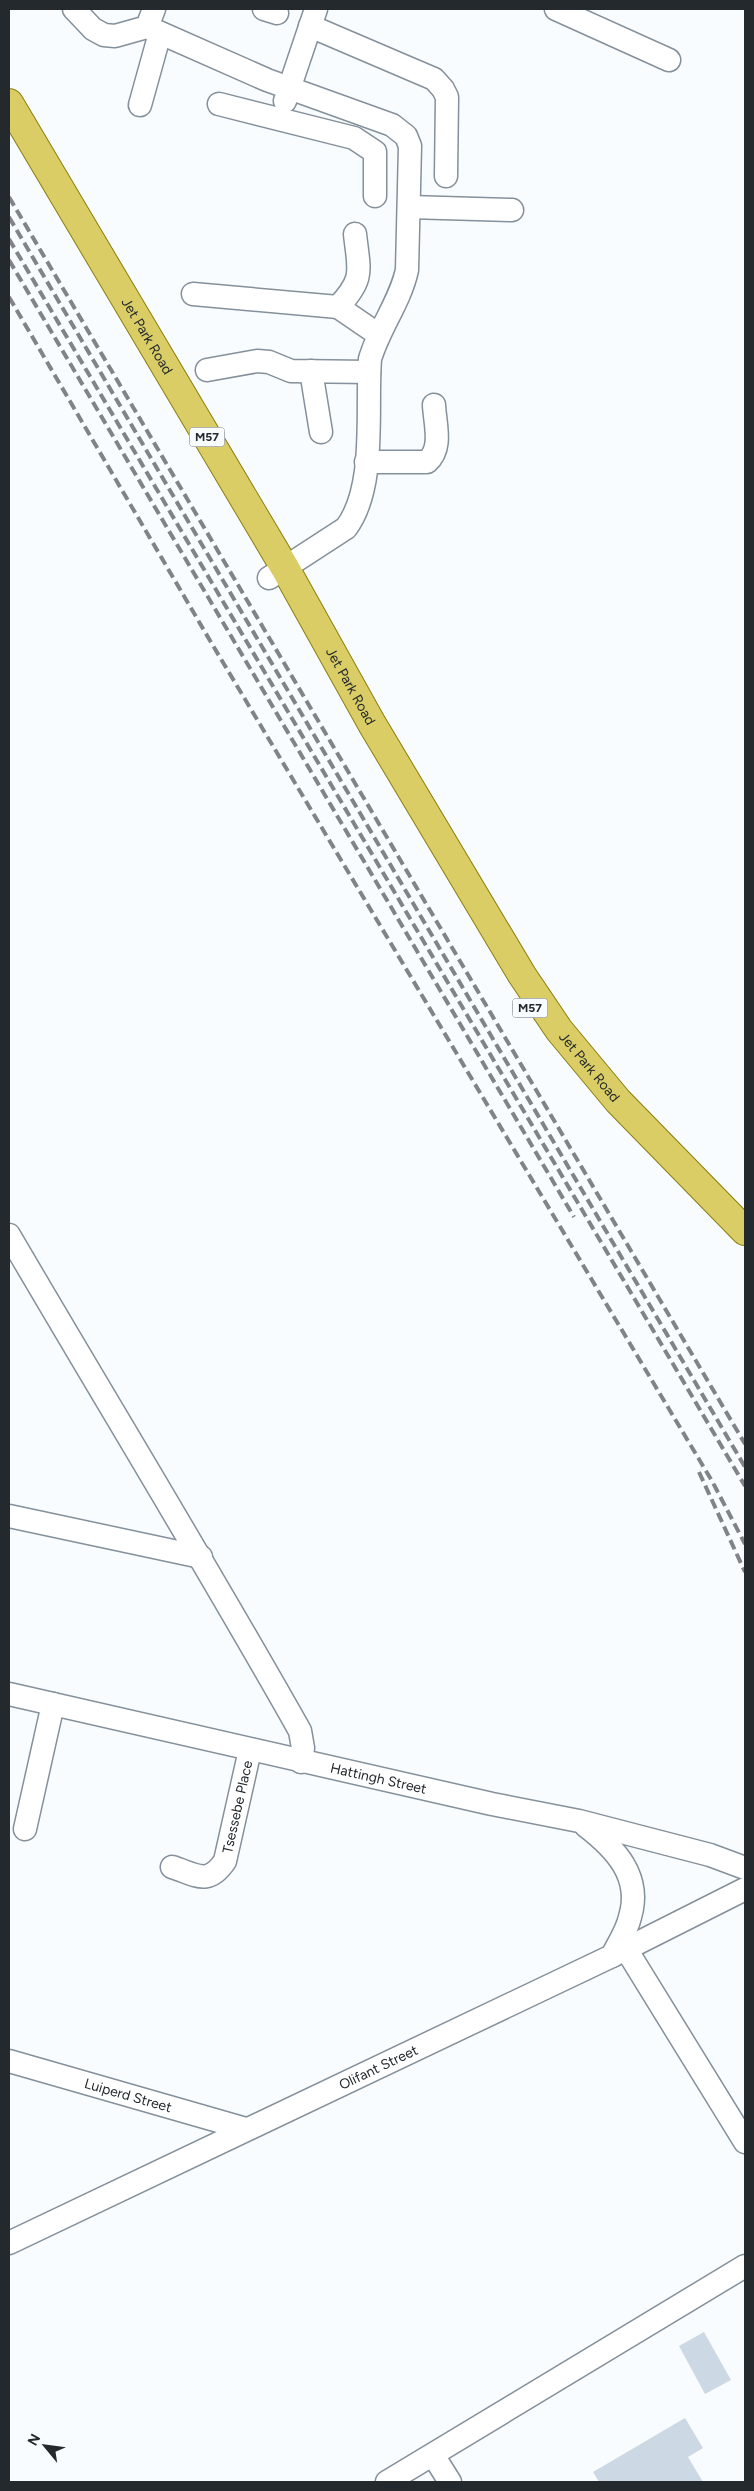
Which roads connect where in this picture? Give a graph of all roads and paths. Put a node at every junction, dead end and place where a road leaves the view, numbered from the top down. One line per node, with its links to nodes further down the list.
1 (74, 9): 4 (street)
2 (556, 9): 5 (street)
3 (313, 17): 6 (street); 12 (street)
4 (153, 23): 6 (street); 9 (street)
5 (669, 60)
6 (288, 87): 10 (street); 14 (street)
7 (9, 103): 26 (main road, Jet Park Road / M57)
8 (219, 104): 10 (street)
9 (140, 105)
10 (280, 119): 13 (street)
11 (9, 127): 26 (main road, Jet Park Road / M57)
12 (446, 176)
13 (375, 196)
14 (408, 207): 15 (street); 19 (street)
15 (512, 210)
16 (355, 234): 18 (street)
17 (193, 294): 18 (street)
18 (338, 307): 19 (street)
19 (379, 335): 22 (street)
20 (207, 370): 21 (street)
21 (310, 371): 22 (street); 24 (street)
22 (369, 372): 25 (street)
23 (434, 406): 25 (street)
24 (321, 432)
25 (366, 462): 26 (street)
26 (277, 573): 27 (main road, Jet Park Road / M57); 29 (main road, Jet Park Road / M57)
27 (745, 1231)
28 (9, 1235): 31 (street)
29 (745, 1247)
30 (9, 1516): 31 (street)
31 (201, 1556): 35 (street)
32 (9, 1694): 33 (street, Hattingh Street)
33 (53, 1704): 34 (street, Hattingh Street); 37 (street)
34 (250, 1750): 35 (street, Hattingh Street); 38 (street, Tsessebe Place)
35 (300, 1762): 36 (street, Hattingh Street)
36 (579, 1821): 39 (street, Hattingh Street); 41 (street)
37 (25, 1829)
38 (172, 1867)
39 (745, 1868)
40 (745, 1890): 41 (street, Olifant Street)
41 (619, 1952): 43 (street, Olifant Street); 44 (street)
42 (9, 2061): 43 (street, Luiperd Street)
43 (246, 2129): 45 (street, Olifant Street)
44 (745, 2142)
45 (9, 2243)
46 (745, 2266): 47 (street)
47 (433, 2455): 48 (street); 49 (street)
48 (387, 2482)
49 (450, 2482)

